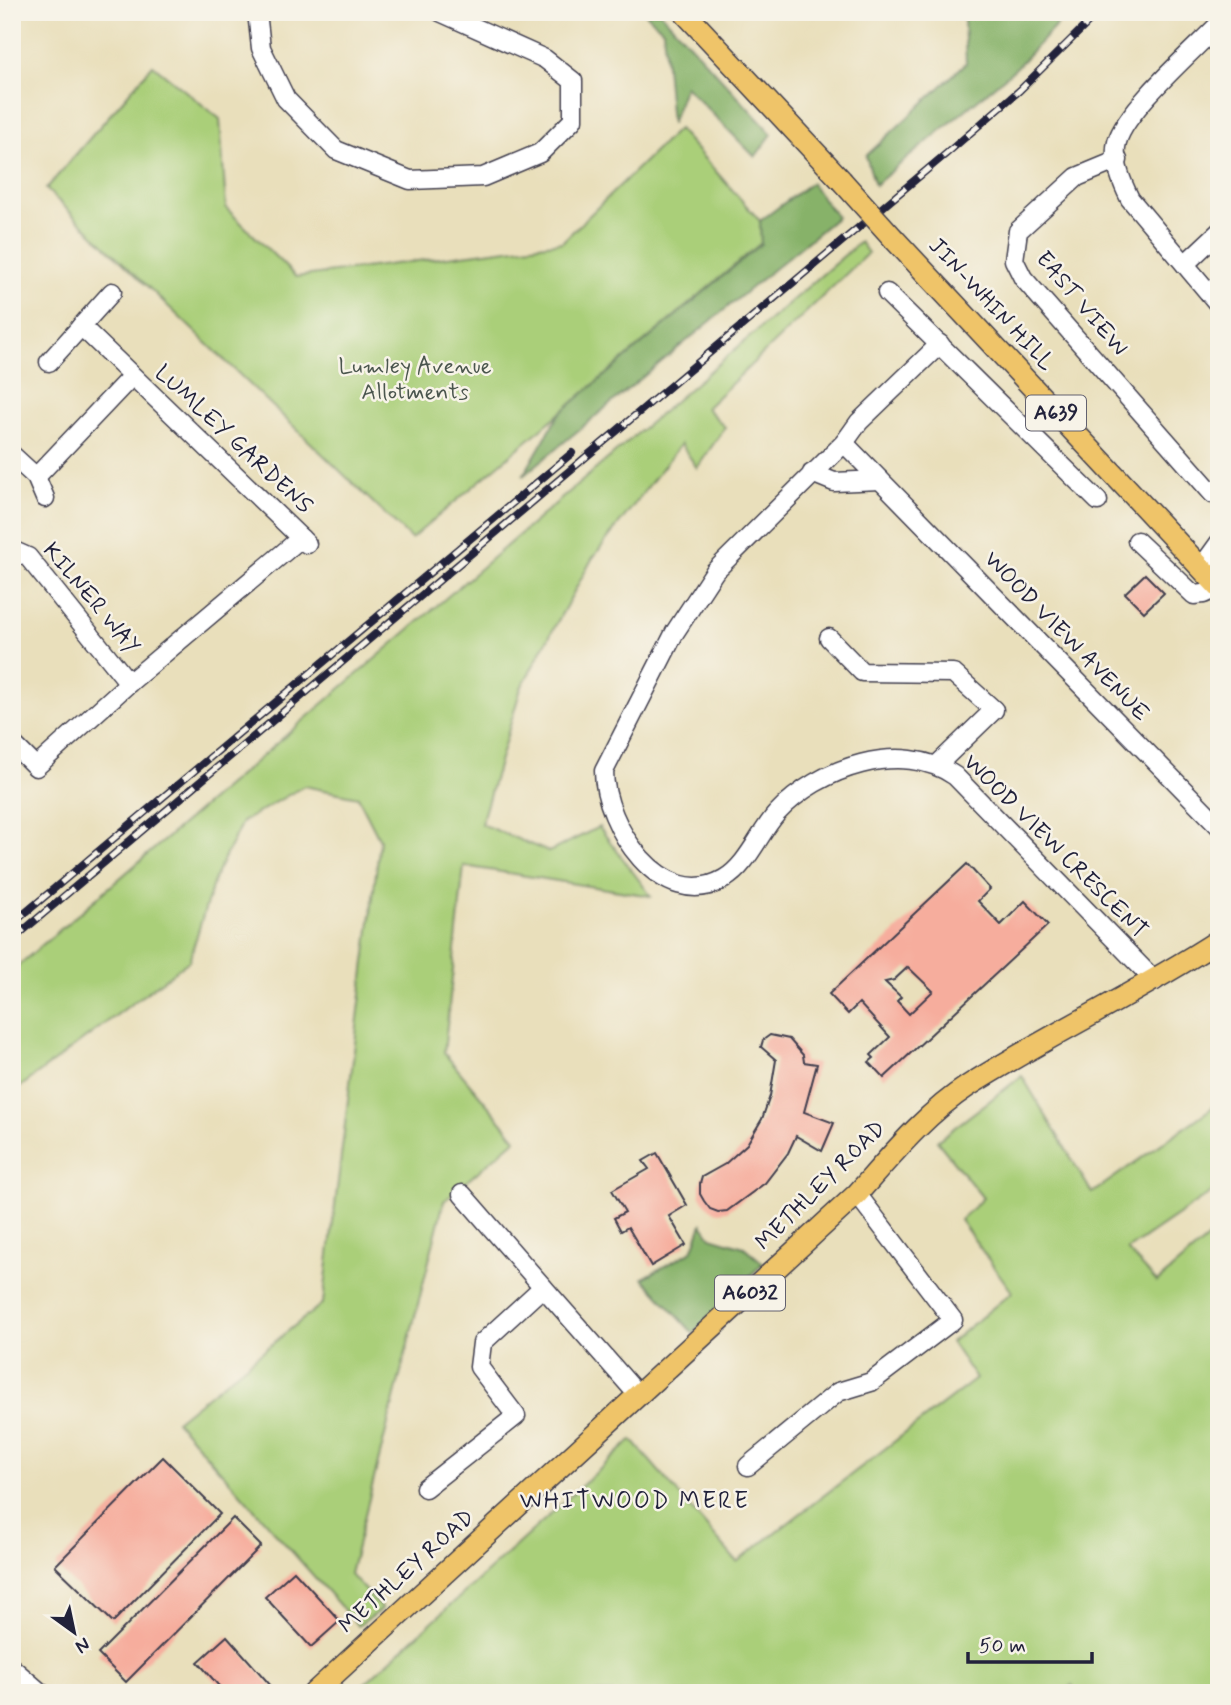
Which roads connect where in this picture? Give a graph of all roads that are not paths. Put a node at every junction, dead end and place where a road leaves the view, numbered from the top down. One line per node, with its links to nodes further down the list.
1 (257, 12): 2 (street)
2 (440, 12)
3 (684, 12): 26 (main road, JIN-WHIN HILL / A639, bridge)
4 (1219, 24): 5 (street)
5 (1118, 160): 7 (street); 20 (street, EAST VIEW)
6 (1219, 232): 7 (street)
7 (1185, 264): 10 (street)
8 (112, 292): 11 (street)
9 (887, 293): 12 (street)
10 (1219, 305)
11 (81, 326): 13 (street); 14 (street, LUMLEY GARDENS)
12 (940, 344): 15 (street); 22 (street)
13 (49, 362)
14 (131, 377): 18 (street, LUMLEY GARDENS); 29 (street, LUMLEY GARDENS)
15 (844, 443): 17 (street); 19 (street, WOOD VIEW AVENUE)
16 (12, 456): 18 (street)
17 (812, 473): 19 (street); 32 (street, WOOD VIEW CRESCENT)
18 (36, 477): 21 (street)
19 (880, 480): 33 (street, WOOD VIEW AVENUE)
20 (1213, 494)
21 (45, 498)
22 (1098, 501)
23 (1137, 541): 27 (street)
24 (1219, 543): 26 (street)
25 (12, 550): 30 (street, KILNER WAY)
26 (1201, 568): 27 (main road, JIN-WHIN HILL / A639)
27 (1219, 587)
28 (829, 638): 32 (street)
29 (173, 648): 30 (street, KILNER WAY)
30 (129, 683): 31 (street, KILNER WAY)
31 (12, 743)
32 (937, 765): 35 (street, WOOD VIEW CRESCENT)
33 (1219, 826)
34 (1219, 940): 35 (main road, METHLEY ROAD / A6032)
35 (1156, 981): 37 (main road, METHLEY ROAD / A6032)
36 (462, 1194): 38 (street)
37 (857, 1194): 39 (main road, METHLEY ROAD / A6032); 40 (street)
38 (543, 1287): 39 (street); 41 (street)
39 (639, 1396): 44 (main road, METHLEY ROAD / A6032)
40 (748, 1466)
41 (425, 1488)
42 (12, 1668): 43 (street)
43 (41, 1693)
44 (314, 1693)

